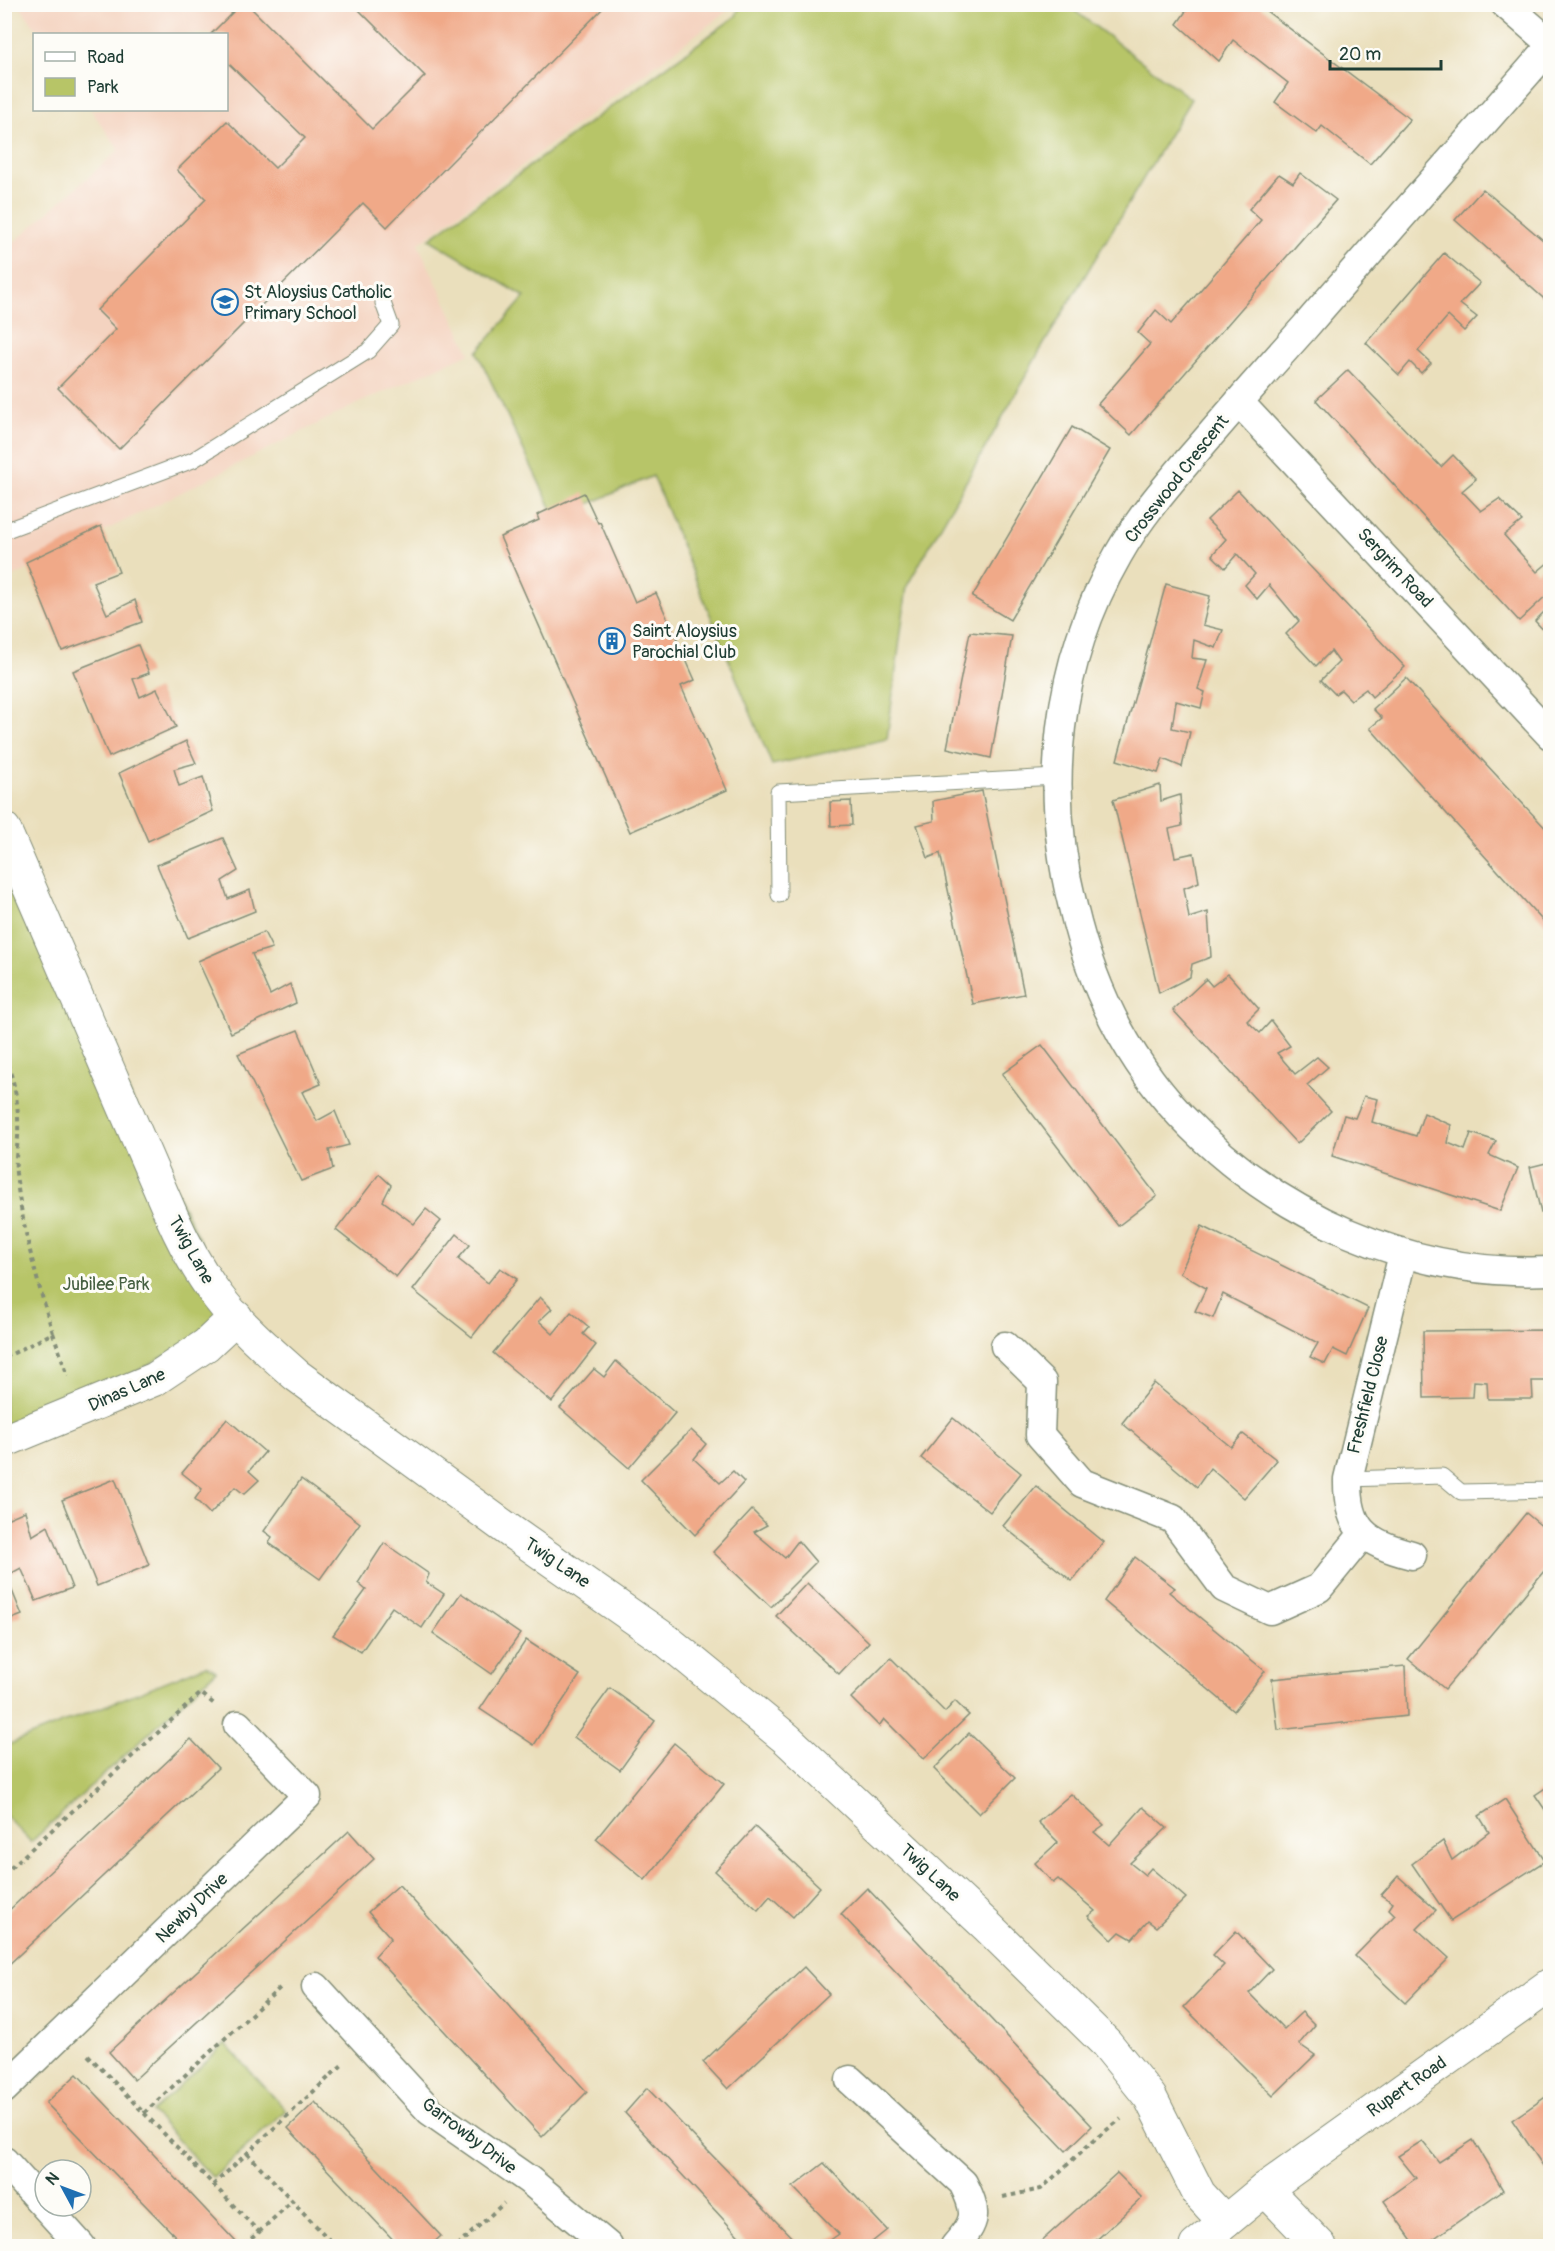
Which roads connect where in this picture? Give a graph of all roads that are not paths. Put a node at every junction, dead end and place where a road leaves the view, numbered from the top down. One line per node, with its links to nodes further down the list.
1 (1505, 4): 2 (street)
2 (1551, 45): 4 (street, Crosswood Crescent)
3 (383, 303): 5 (lane)
4 (1239, 402): 6 (street, Sergrim Road); 7 (street, Crosswood Crescent)
5 (4, 531)
6 (1551, 735)
7 (1057, 777): 9 (lane); 10 (street, Crosswood Crescent)
8 (4, 829): 12 (street, Twig Lane)
9 (779, 894)
10 (1403, 1254): 11 (street, Crosswood Crescent); 15 (street, Freshfield Close)
11 (1551, 1270)
12 (236, 1317): 14 (street, Dinas Lane); 26 (street, Twig Lane)
13 (1005, 1346): 17 (street)
14 (4, 1441)
15 (1348, 1479): 16 (lane); 17 (street, Freshfield Close)
16 (1551, 1490)
17 (1363, 1534): 18 (street)
18 (1412, 1555)
19 (238, 1725): 23 (street, Newby Drive)
20 (1551, 1985): 25 (street, Rupert Road)
21 (316, 1987): 28 (street, Garrowby Drive)
22 (850, 2080): 29 (street)
23 (4, 2089)
24 (4, 2161): 27 (street)
25 (1265, 2189): 26 (street, Rupert Road); 31 (street)
26 (1225, 2222): 30 (street, Rupert Road)
27 (81, 2247)
28 (608, 2247)
29 (955, 2247)
30 (1196, 2247)
31 (1320, 2247)

